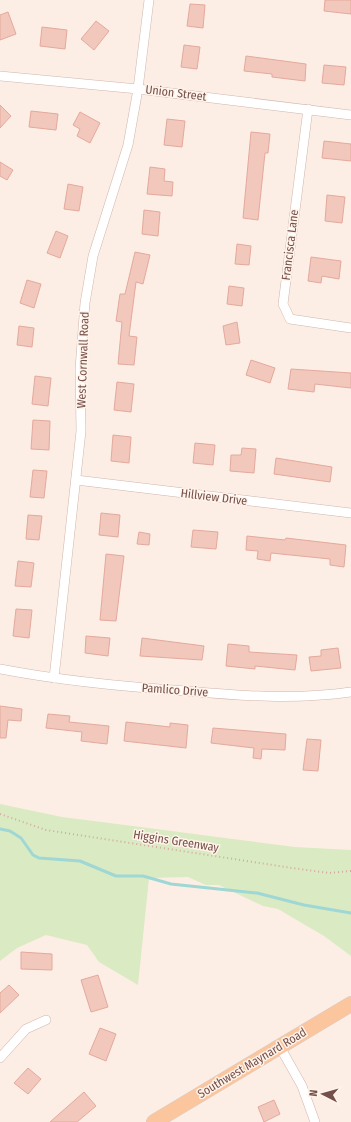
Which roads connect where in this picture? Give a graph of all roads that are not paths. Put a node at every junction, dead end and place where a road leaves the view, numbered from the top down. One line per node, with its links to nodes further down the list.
1 (149, 0): 3 (street, West Cornwall Road)
2 (0, 76): 3 (street, Union Street)
3 (138, 89): 4 (street, Union Street); 7 (street, West Cornwall Road)
4 (308, 109): 5 (street, Union Street); 6 (street, Francisca Lane)
5 (351, 115)
6 (351, 328)
7 (76, 480): 8 (street, Hillview Drive); 10 (street, West Cornwall Road)
8 (351, 513)
9 (0, 669): 10 (street, Pamlico Drive)
10 (54, 678): 11 (street, Pamlico Drive)
11 (351, 692)
12 (351, 1004): 14 (main road, Southwest Maynard Road)
13 (46, 1020): 15 (street)
14 (280, 1047): 16 (main road, Southwest Maynard Road); 17 (street)
15 (0, 1058)
16 (154, 1122)
17 (315, 1122)

